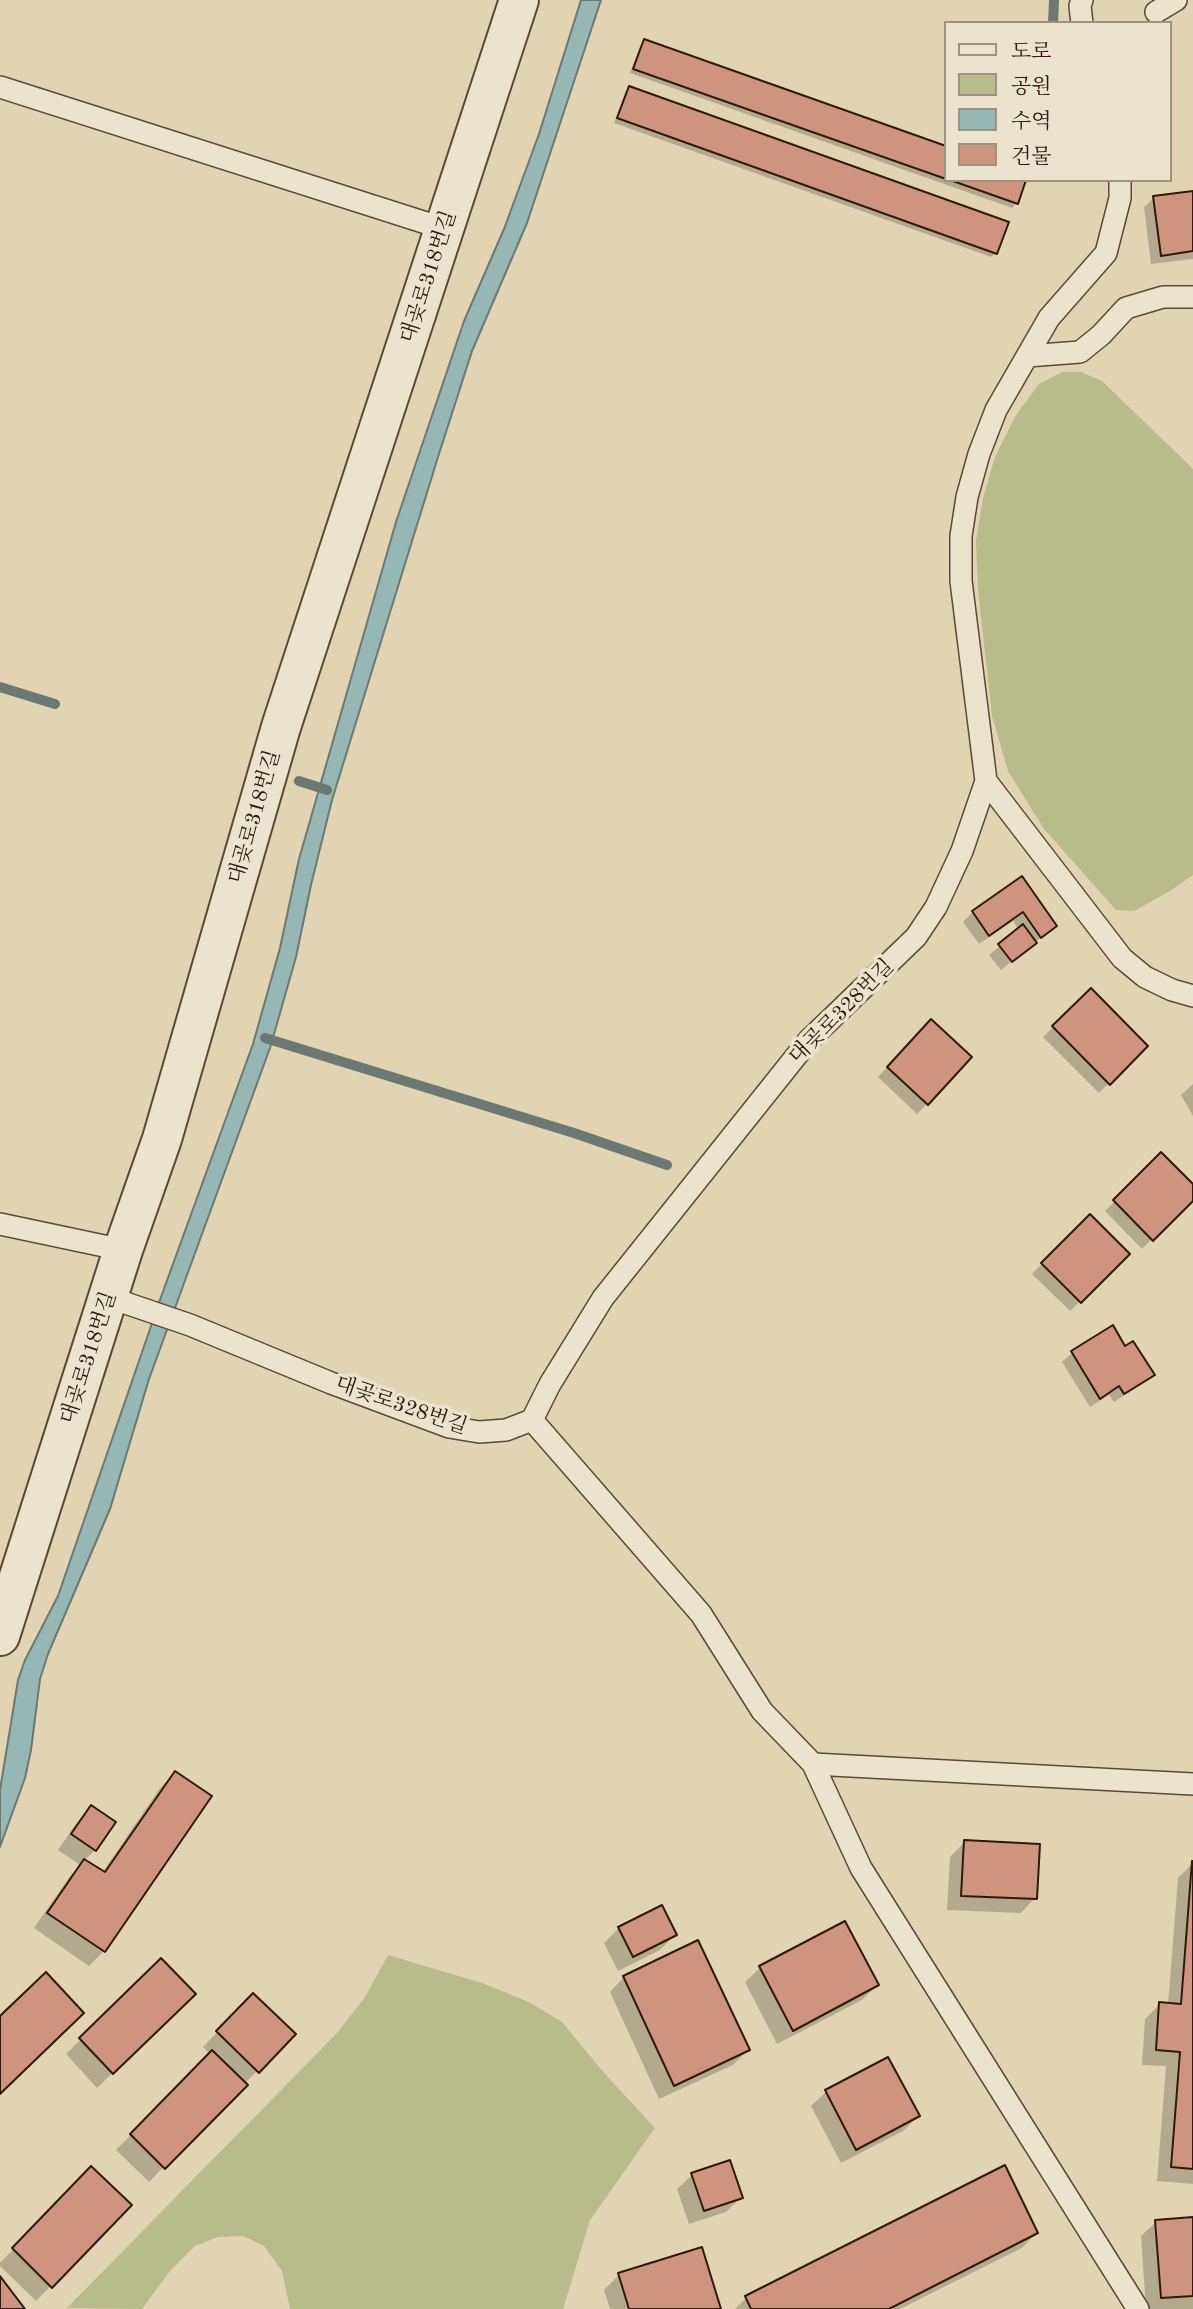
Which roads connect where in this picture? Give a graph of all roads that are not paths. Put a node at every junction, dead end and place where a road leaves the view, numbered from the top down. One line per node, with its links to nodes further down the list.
1 (519, 0): 8 (street, 대곶로318번길)
2 (1082, 0): 5 (lane)
3 (1176, 0): 4 (lane)
4 (1155, 12)
5 (1082, 21)
6 (0, 87): 8 (lane)
7 (1121, 182): 10 (lane, 대곶로328번길)
8 (445, 229): 14 (street, 대곶로318번길)
9 (1193, 297): 10 (lane)
10 (1027, 356): 11 (lane, 대곶로328번길)
11 (986, 781): 12 (lane); 16 (lane, 대곶로328번길)
12 (1193, 996)
13 (0, 1224): 14 (lane)
14 (123, 1250): 15 (street, 대곶로318번길)
15 (122, 1302): 16 (lane, 대곶로328번길); 17 (street, 대곶로318번길)
16 (532, 1420): 18 (lane)
17 (0, 1636)
18 (813, 1764): 19 (lane); 20 (lane)
19 (1193, 1784)
20 (1138, 2309)

